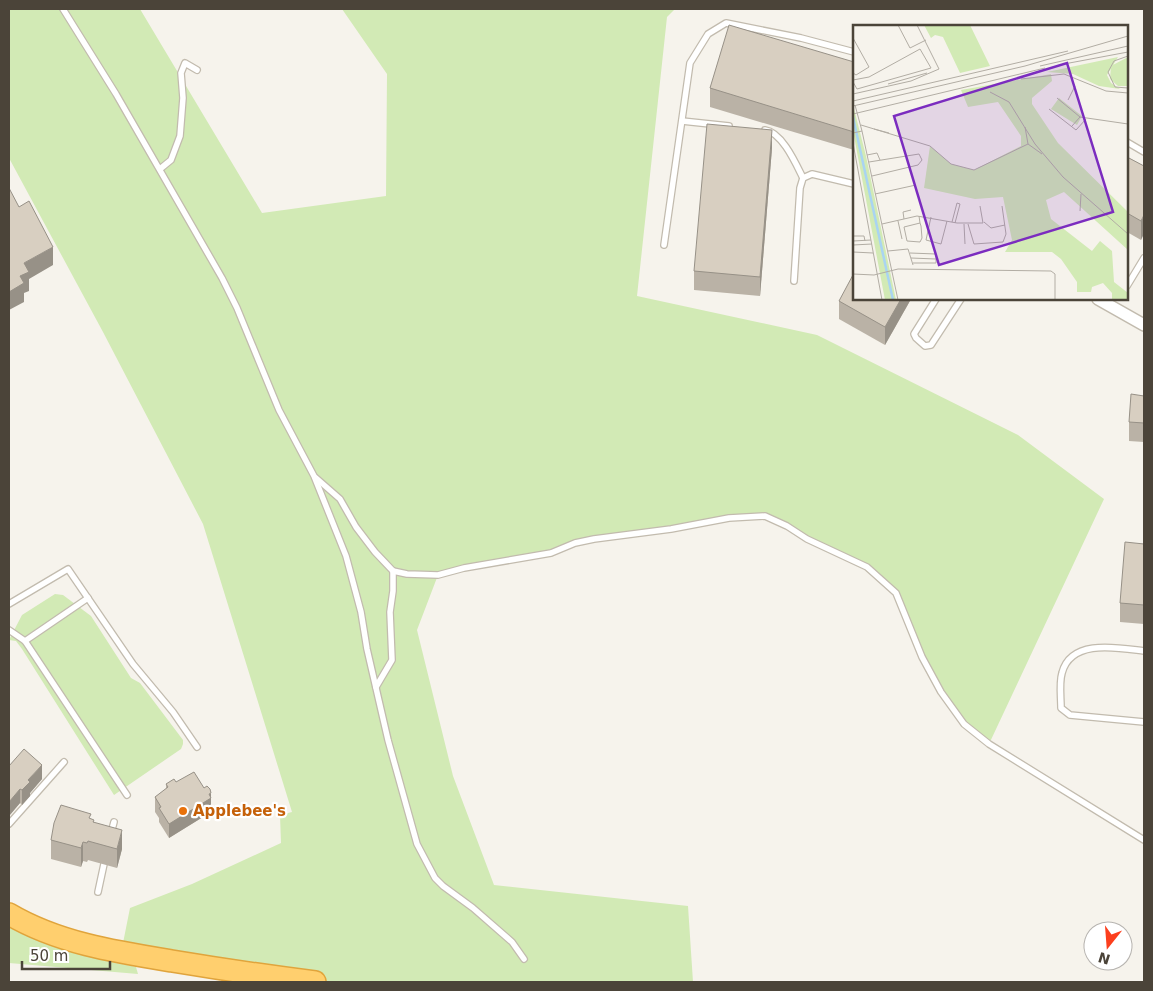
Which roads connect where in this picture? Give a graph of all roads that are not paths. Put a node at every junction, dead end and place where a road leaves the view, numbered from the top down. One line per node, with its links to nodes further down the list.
1 (63, 9): 9 (lane)
2 (853, 52): 4 (lane)
3 (197, 70): 9 (lane)
4 (682, 121): 5 (lane); 12 (lane)
5 (741, 127)
6 (760, 130): 10 (lane)
7 (1128, 143): 8 (lane)
8 (1144, 152)
9 (160, 169): 20 (lane)
10 (803, 178): 11 (lane); 14 (lane)
11 (853, 184)
12 (664, 245)
13 (1144, 258): 15 (lane)
14 (794, 281)
15 (1128, 284)
16 (935, 300): 17 (lane)
17 (960, 300)
18 (1101, 300): 19 (street)
19 (1144, 325)
20 (314, 476): 21 (lane); 27 (lane)
21 (393, 571): 27 (lane); 35 (lane)
22 (88, 598): 23 (lane); 25 (lane); 29 (lane)
23 (9, 604)
24 (9, 630): 25 (lane)
25 (25, 641): 31 (lane)
26 (1144, 651): 28 (lane)
27 (376, 687): 39 (lane)
28 (1144, 722)
29 (197, 747)
30 (64, 762): 33 (lane)
31 (127, 795)
32 (114, 822): 34 (lane)
33 (9, 824)
34 (110, 837)
35 (1144, 840)
36 (104, 864): 37 (lane)
37 (98, 892)
38 (9, 914): 40 (highway)
39 (524, 959)
40 (315, 982)

